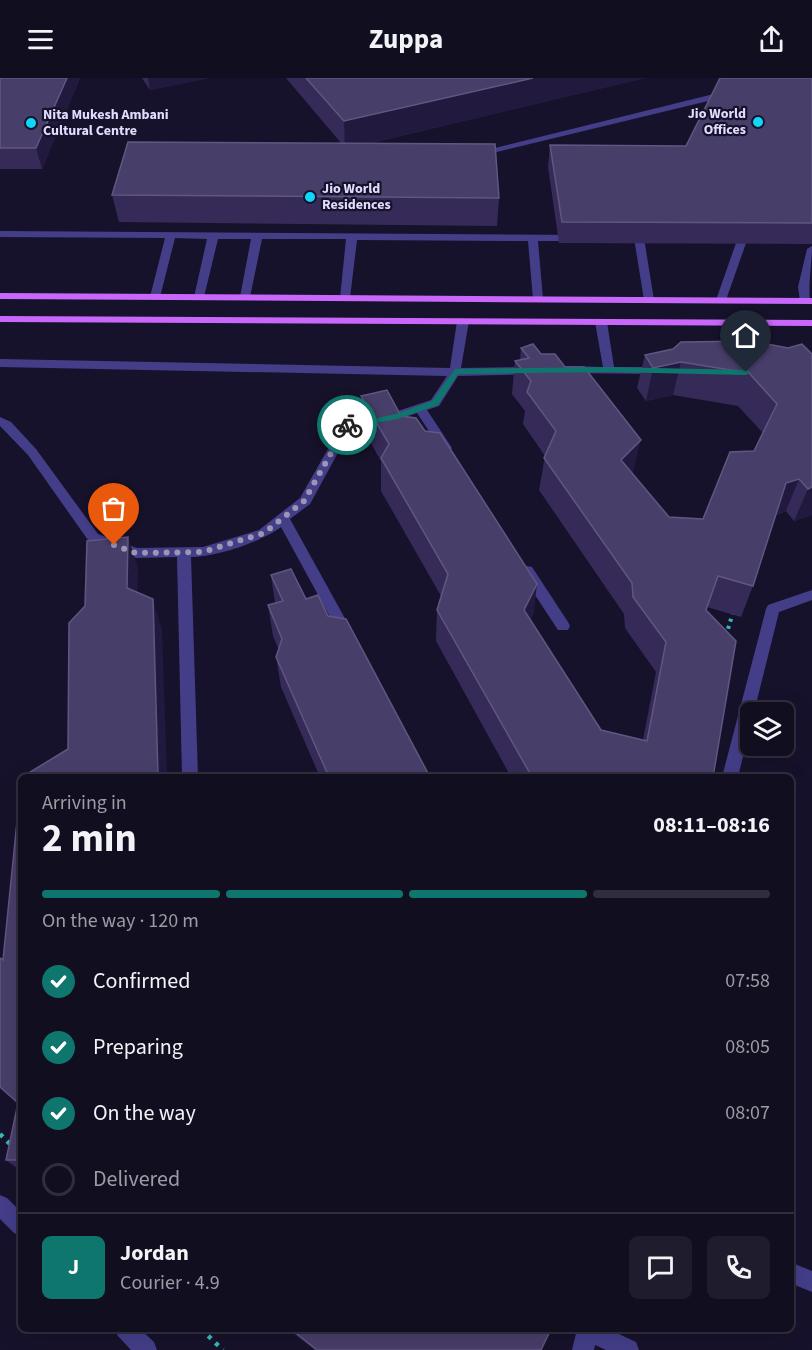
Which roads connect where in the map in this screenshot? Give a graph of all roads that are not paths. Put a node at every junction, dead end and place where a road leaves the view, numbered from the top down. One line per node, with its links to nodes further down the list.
1 (740, 90): 2 (lane)
2 (468, 156)
3 (750, 217): 13 (lane)
4 (0, 234): 5 (lane)
5 (171, 235): 6 (lane); 16 (lane)
6 (213, 236): 7 (lane); 17 (lane)
7 (257, 236): 8 (lane); 18 (lane)
8 (352, 236): 9 (lane); 19 (lane)
9 (533, 238): 10 (lane); 20 (lane)
10 (592, 238)
11 (628, 238): 21 (lane)
12 (731, 239): 13 (lane)
13 (742, 239): 22 (lane)
14 (812, 249): 23 (lane)
15 (0, 296): 16 (main road)
16 (155, 297): 17 (main road)
17 (200, 297): 18 (main road)
18 (245, 297): 19 (main road)
19 (345, 298): 20 (main road)
20 (538, 299): 21 (main road)
21 (649, 300): 22 (main road)
22 (721, 300): 23 (main road)
23 (808, 301)
24 (0, 319): 25 (main road)
25 (463, 321): 26 (main road); 31 (lane)
26 (602, 322): 27 (main road); 29 (lane)
27 (812, 323)
28 (0, 363): 31 (lane)
29 (609, 370): 30 (lane); 31 (lane)
30 (678, 371)
31 (455, 372): 32 (lane)
32 (420, 408): 34 (lane); 35 (lane)
33 (0, 421): 36 (lane)
34 (452, 458)
35 (283, 518): 36 (lane); 40 (lane)
36 (184, 552): 41 (lane)
37 (518, 557): 39 (lane)
38 (812, 595): 42 (lane)
39 (563, 626)
40 (351, 642)
41 (189, 774)
42 (731, 774)
43 (0, 1205): 44 (lane)
44 (18, 1223)
45 (794, 1274): 46 (lane)
46 (812, 1282)
47 (128, 1332): 49 (lane)
48 (586, 1336): 50 (lane)
49 (146, 1350)
50 (628, 1350)

